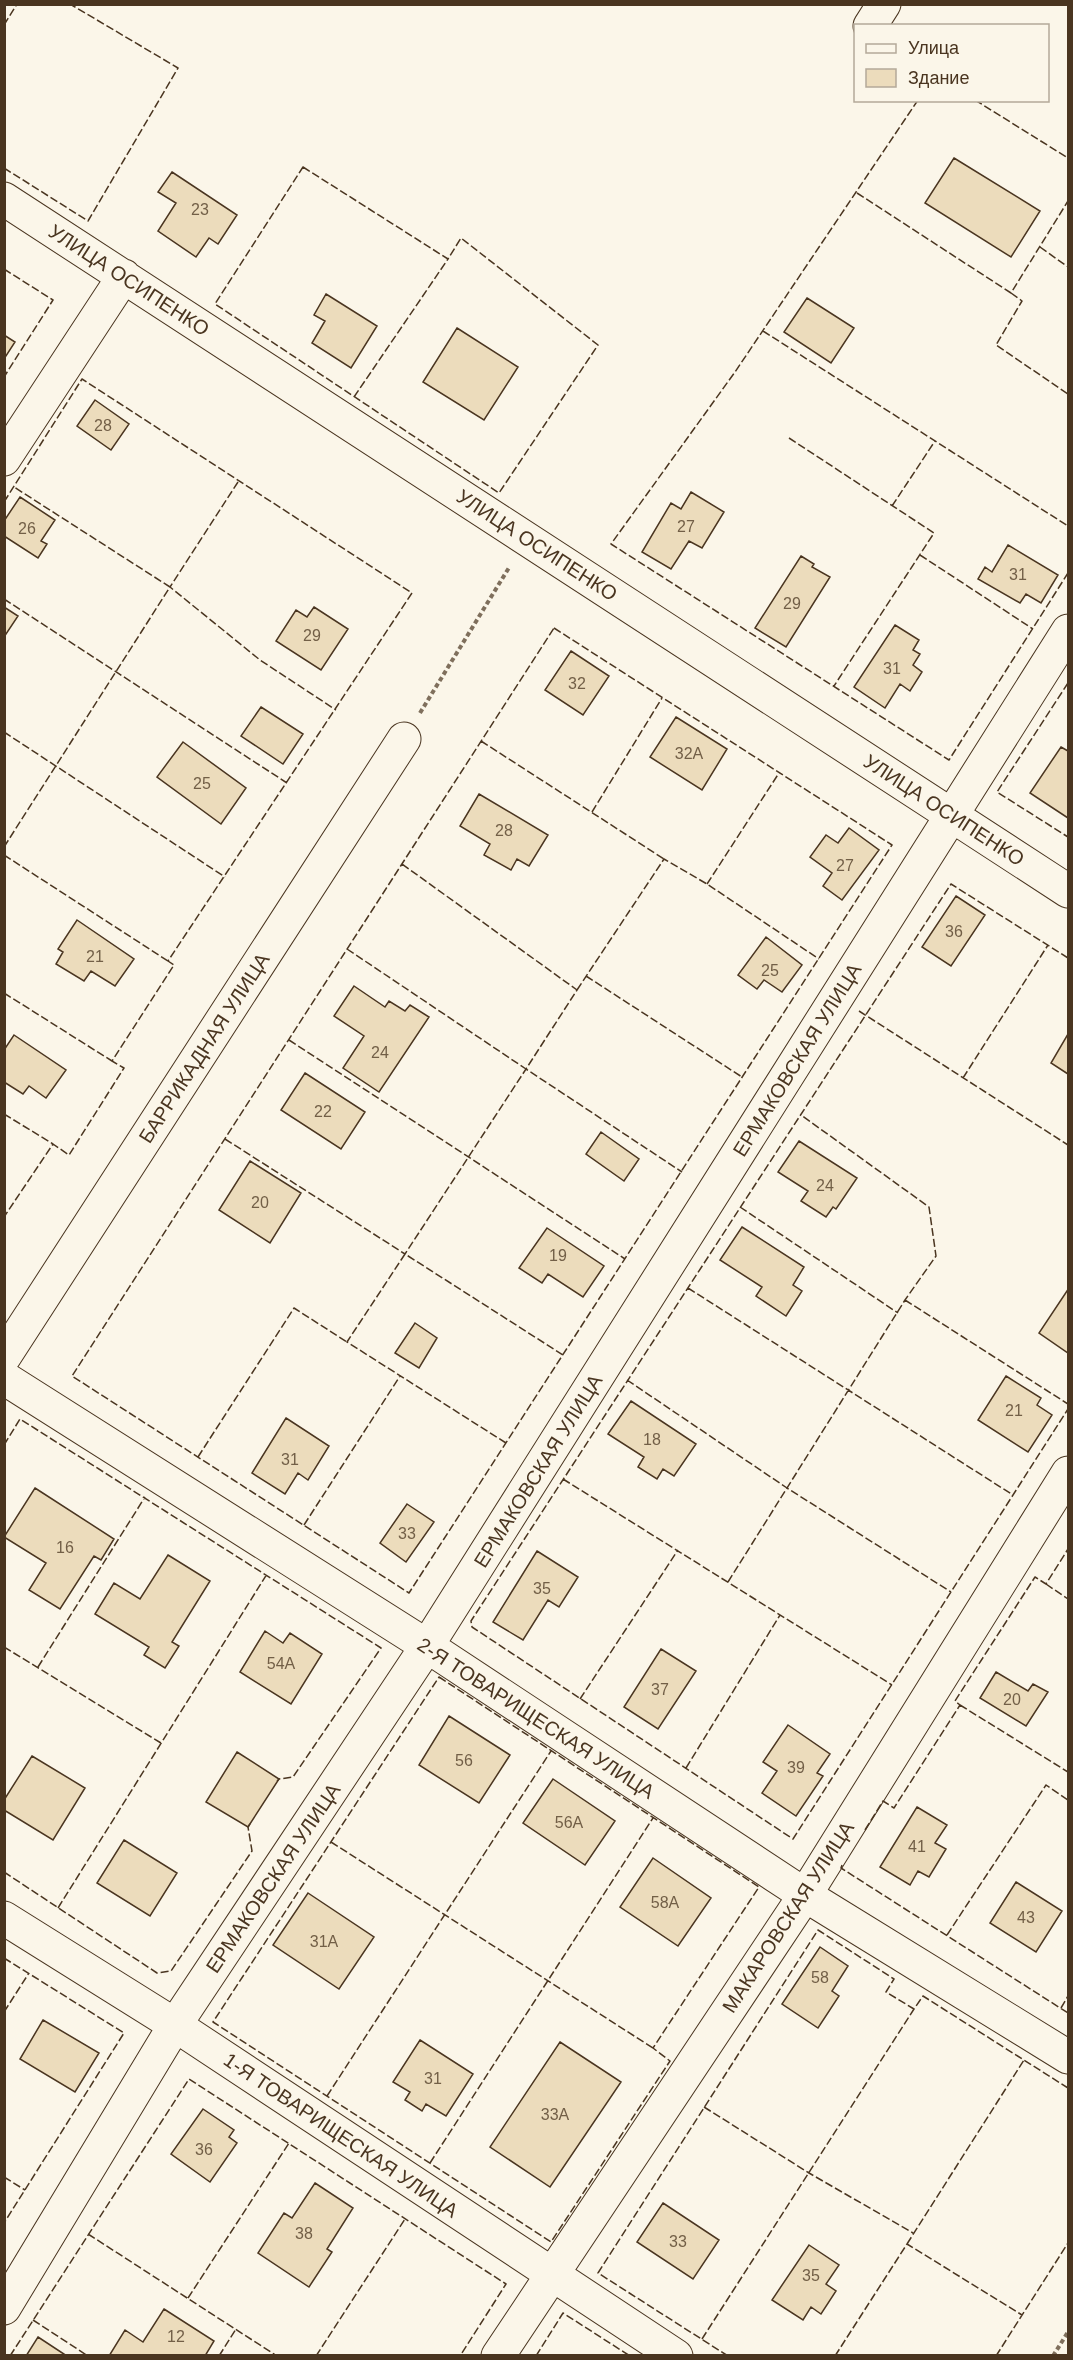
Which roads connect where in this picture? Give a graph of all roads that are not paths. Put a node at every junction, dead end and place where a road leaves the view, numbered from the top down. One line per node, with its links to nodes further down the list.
1 (884, 4): 2 (street)
2 (871, 24)
3 (4, 199): 4 (street, УЛИЦА ОСИПЕНКО)
4 (124, 276): 5 (street); 8 (street, УЛИЦА ОСИПЕНКО)
5 (4, 459)
6 (1068, 631): 8 (street, ЕРМАКОВСКАЯ УЛИЦА)
7 (404, 739): 10 (street, БАРРИКАДНАЯ УЛИЦА)
8 (952, 815): 9 (street, УЛИЦА ОСИПЕНКО); 13 (street, ЕРМАКОВСКАЯ УЛИЦА)
9 (1068, 891)
10 (4, 1358)
11 (4, 1378): 13 (street, 2-Я ТОВАРИЩЕСКАЯ УЛИЦА)
12 (1068, 1473): 14 (street, МАКАРОВСКАЯ УЛИЦА)
13 (427, 1646): 14 (street, 2-Я ТОВАРИЩЕСКАЯ УЛИЦА); 16 (street, ЕРМАКОВСКАЯ УЛИЦА)
14 (805, 1894): 17 (street, 2-Я ТОВАРИЩЕСКАЯ УЛИЦА); 18 (street, МАКАРОВСКАЯ УЛИЦА)
15 (4, 1918): 16 (street, 1-Я ТОВАРИЩЕСКАЯ УЛИЦА)
16 (175, 2025): 18 (street, 1-Я ТОВАРИЩЕСКАЯ УЛИЦА); 19 (street, ЕРМАКОВСКАЯ УЛИЦА)
17 (1068, 2057)
18 (551, 2274): 20 (street, МАКАРОВСКАЯ УЛИЦА); 21 (street, 1-Я ТОВАРИЩЕСКАЯ УЛИЦА)
19 (4, 2308)
20 (498, 2355)
21 (676, 2355)

